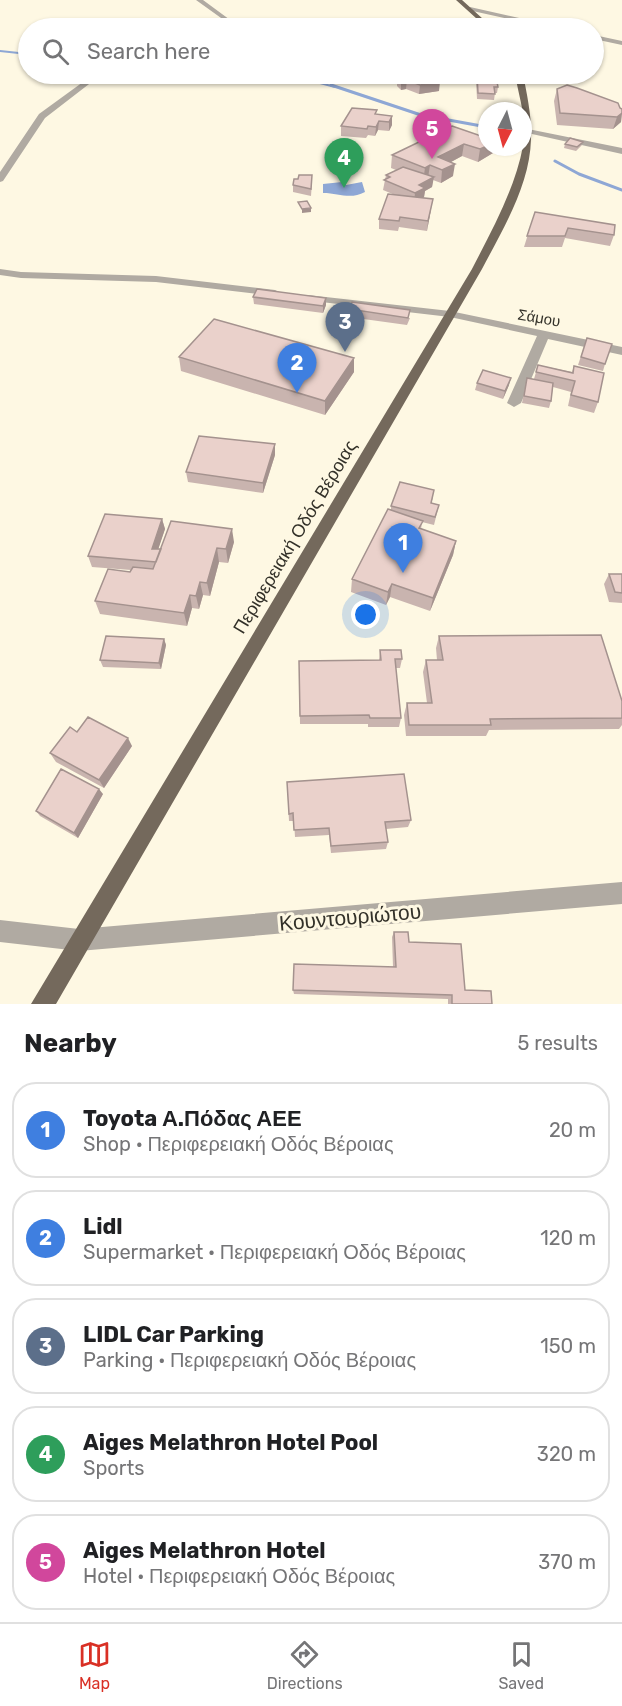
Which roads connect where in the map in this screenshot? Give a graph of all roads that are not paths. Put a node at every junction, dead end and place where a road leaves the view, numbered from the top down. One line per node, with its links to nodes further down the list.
1 (200, 0): 4 (street)
2 (460, 0): 3 (main road)
3 (470, 9): 5 (main road); 6 (street)
4 (224, 18)
5 (479, 18)
6 (510, 18)
7 (604, 40): 8 (street)
8 (622, 44)
9 (85, 84): 15 (street)
10 (520, 84): 11 (main road, Περιφερειακή Οδός Βέροιας)
11 (522, 102)
12 (532, 131): 13 (street)
13 (622, 151)
14 (523, 156): 17 (main road, Περιφερειακή Οδός Βέροιας)
15 (0, 179)
16 (0, 272): 17 (street, Σάμου)
17 (450, 314): 18 (street, Σάμου); 23 (main road, Περιφερειακή Οδός Βέροιας)
18 (544, 334): 19 (street, Σάμου); 20 (street)
19 (622, 351)
20 (514, 403)
21 (622, 893): 23 (street, Κουντουριώτου)
22 (0, 931): 23 (street, Κουντουριώτου)
23 (79, 940): 24 (main road, Περιφερειακή Οδός Βέροιας)
24 (43, 1004)

